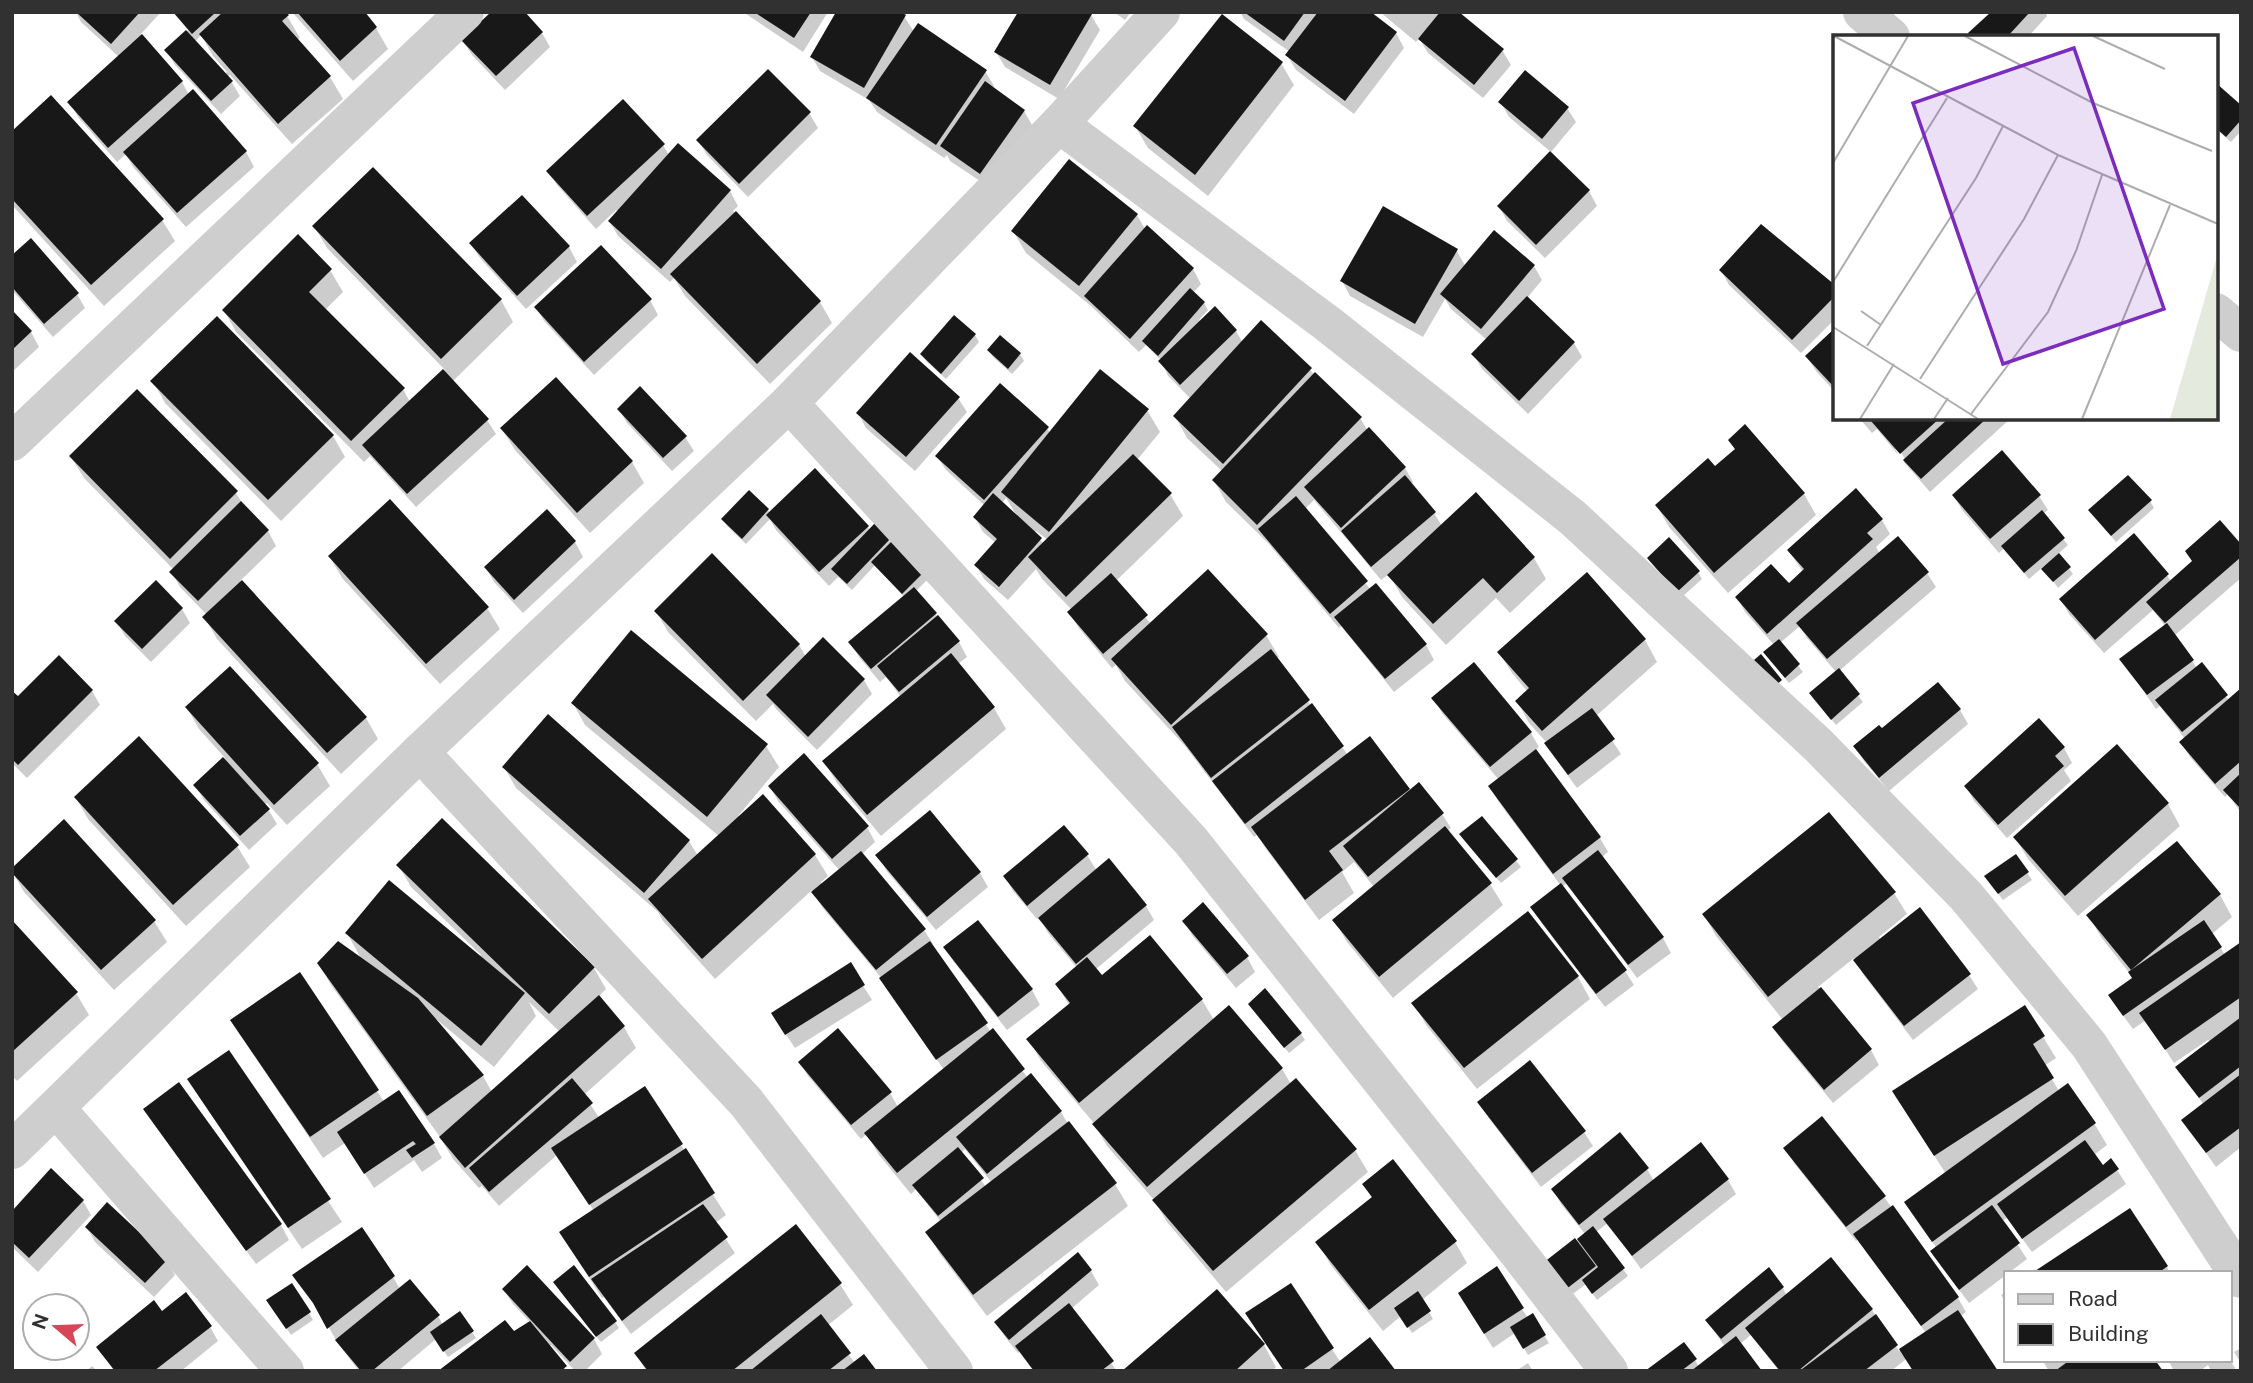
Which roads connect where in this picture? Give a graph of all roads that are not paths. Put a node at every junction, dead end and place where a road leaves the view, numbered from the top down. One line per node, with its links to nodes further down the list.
1 (465, 12): 9 (street)
2 (1161, 12): 5 (street)
3 (1862, 12): 4 (street)
4 (1889, 35)
5 (1059, 124): 8 (street); 13 (street)
6 (2218, 314): 7 (street)
7 (2241, 333)
8 (789, 403): 10 (street); 16 (street)
9 (12, 442)
10 (420, 752): 11 (street); 15 (street)
11 (56, 1108): 12 (street); 14 (street)
12 (12, 1150)
13 (2241, 1279)
14 (285, 1371)
15 (954, 1371)
16 (1609, 1371)

